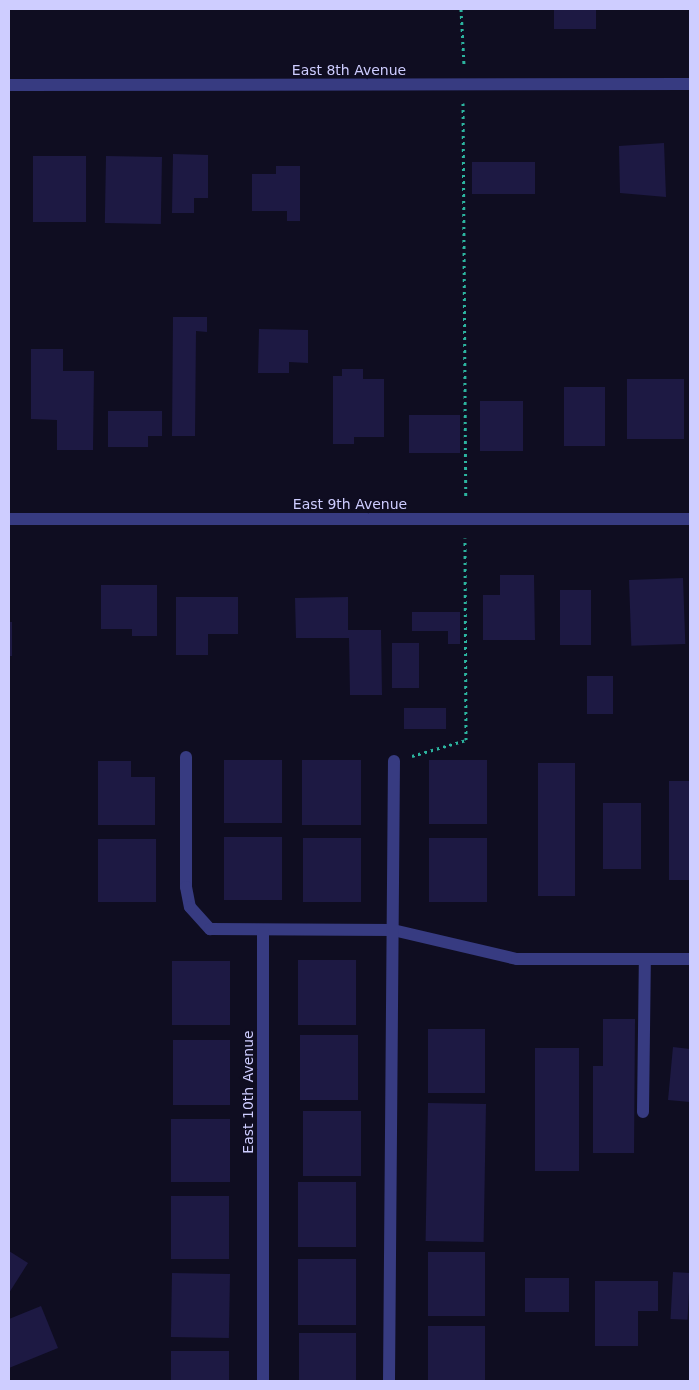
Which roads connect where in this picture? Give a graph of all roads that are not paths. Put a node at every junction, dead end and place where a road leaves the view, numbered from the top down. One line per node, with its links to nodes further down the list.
1 (690, 84): 2 (street, East 8th Avenue)
2 (9, 86)
3 (9, 520): 4 (street, East 9th Avenue)
4 (690, 520)
5 (186, 757): 8 (street)
6 (394, 761): 7 (street)
7 (393, 930): 8 (street); 9 (street); 13 (street)
8 (263, 932): 12 (street, East 10th Avenue)
9 (645, 959): 10 (street); 11 (street)
10 (690, 959)
11 (643, 1112)
12 (263, 1381)
13 (389, 1381)

